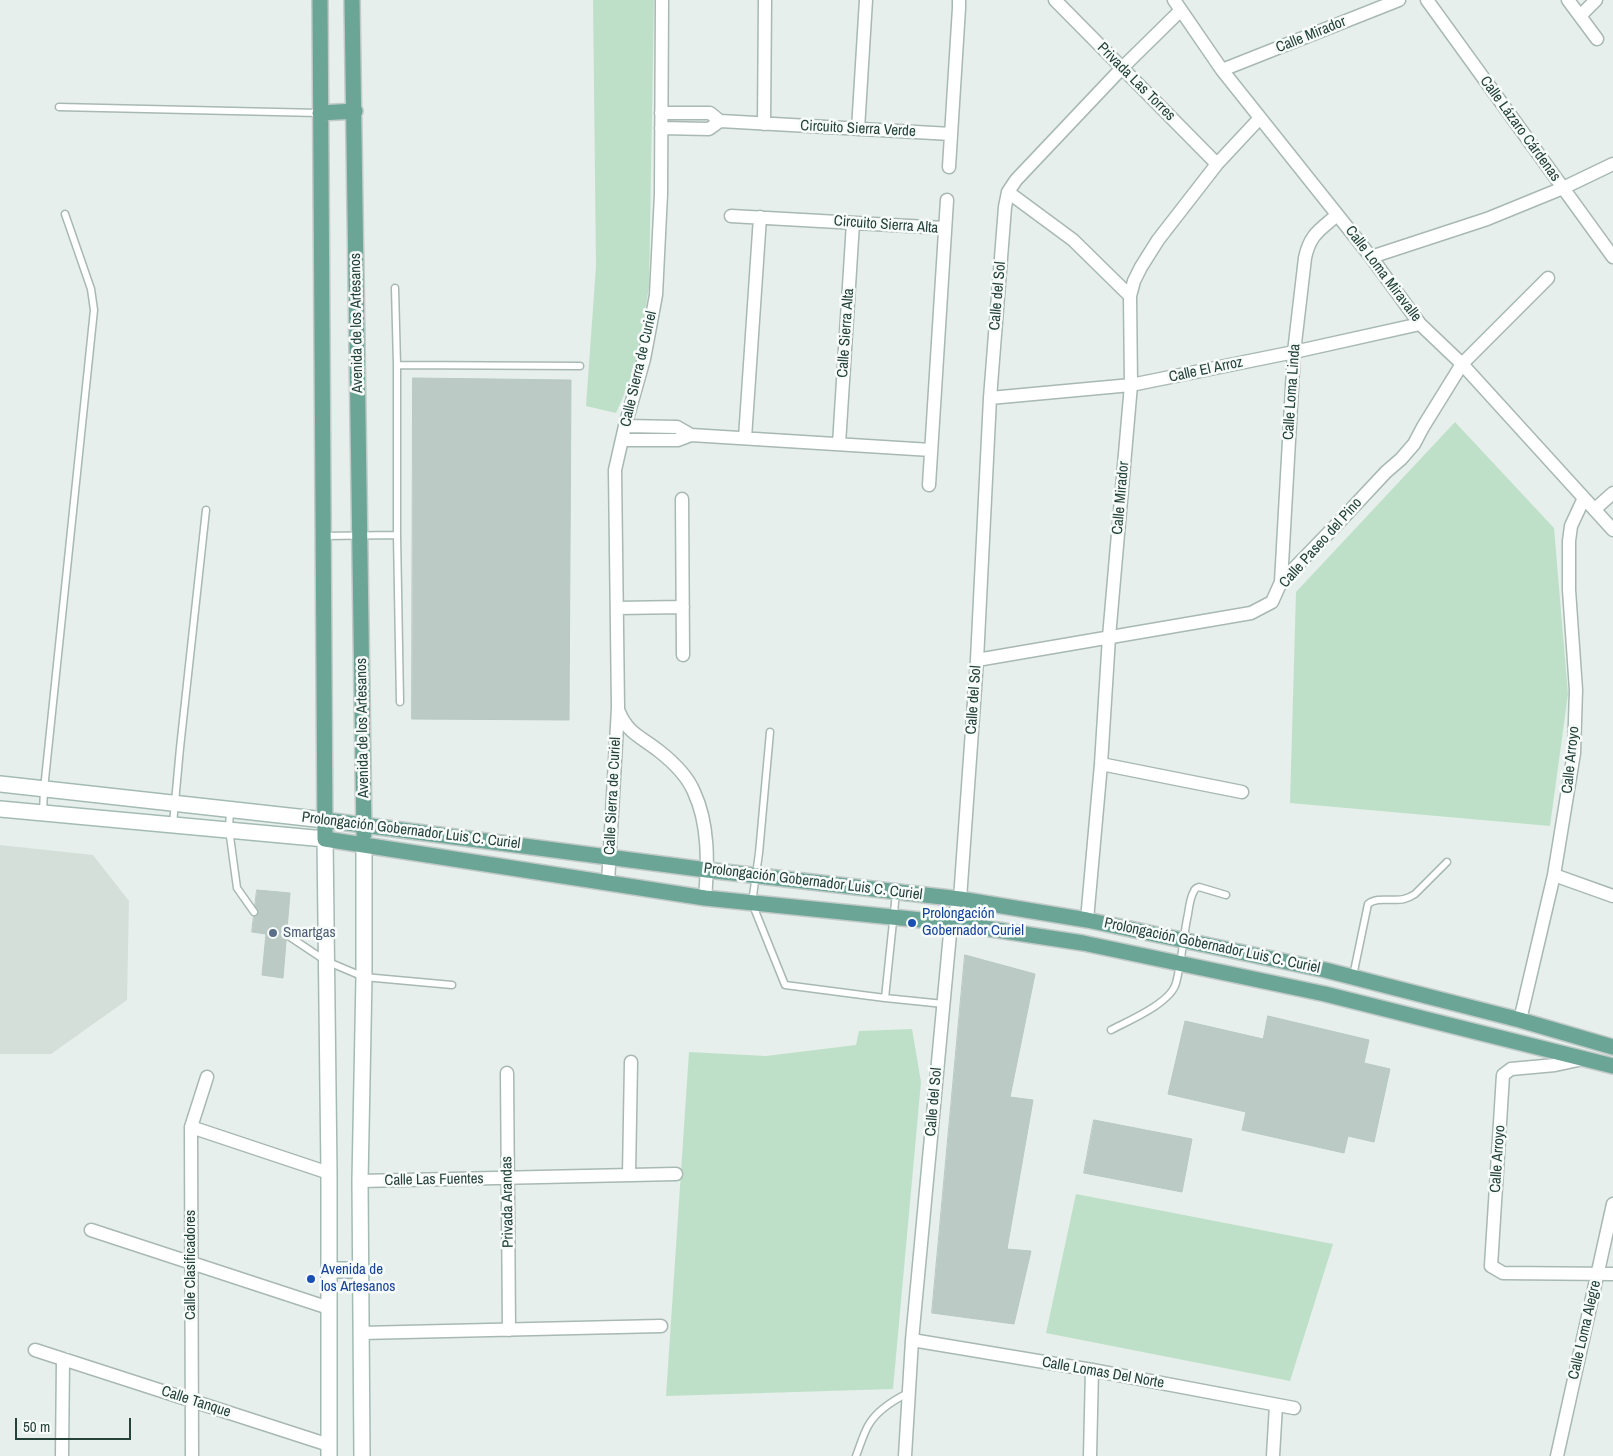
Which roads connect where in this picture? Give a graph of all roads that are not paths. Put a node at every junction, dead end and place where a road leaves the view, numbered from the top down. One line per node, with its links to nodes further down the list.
1 (320, 0): 19 (main road)
2 (352, 0): 18 (main road, Avenida de los Artesanos)
3 (662, 0): 20 (street, Calle Sierra de Curiel)
4 (765, 0): 23 (street)
5 (866, 0): 25 (street)
6 (958, 0): 26 (street)
7 (1055, 0): 15 (street, Privada Las Torres)
8 (1399, 0): 16 (street, Calle Mirador)
9 (1427, 0): 30 (street, Calle Lázaro Cárdenas)
10 (1568, 0): 13 (street)
11 (1596, 0): 13 (street)
12 (1178, 5): 15 (street, Calle del Sol); 16 (street, Calle Loma Miravalle)
13 (1580, 16): 14 (street)
14 (1597, 39)
15 (1122, 68): 27 (street, Privada Las Torres); 31 (street, Calle del Sol)
16 (1222, 70): 21 (street, Calle Loma Miravalle)
17 (59, 107): 19 (lane)
18 (354, 111): 19 (main road); 66 (main road, Avenida de los Artesanos)
19 (320, 113): 65 (main road)
20 (661, 113): 22 (street, Circuito Sierra Verde); 24 (street, Calle Sierra de Curiel)
21 (1259, 118): 27 (street, Calle Mirador); 34 (street, Calle Loma Miravalle)
22 (720, 121): 23 (street, Circuito Sierra Verde); 24 (street, Circuito Sierra Verde)
23 (764, 124): 25 (street, Circuito Sierra Verde)
24 (661, 128): 51 (street, Calle Sierra de Curiel)
25 (858, 129): 26 (street, Circuito Sierra Verde)
26 (951, 134): 29 (street)
27 (1217, 164): 43 (street, Calle Mirador)
28 (1613, 164): 30 (street)
29 (950, 167)
30 (1563, 188): 39 (street); 40 (street, Calle Lázaro Cárdenas)
31 (1008, 192): 43 (street); 50 (street, Calle del Sol)
32 (947, 200): 38 (street)
33 (65, 214): 78 (lane)
34 (1338, 215): 39 (street, Calle Loma Miravalle); 45 (street, Calle Loma Linda)
35 (732, 216): 36 (street, Circuito Sierra Alta)
36 (760, 218): 37 (street, Circuito Sierra Alta); 53 (street)
37 (853, 222): 38 (street, Circuito Sierra Alta); 55 (street, Calle Sierra Alta)
38 (945, 228): 56 (street, Circuito Sierra Alta)
39 (1371, 257): 44 (street, Calle Loma Miravalle)
40 (1613, 258)
41 (1548, 278): 46 (street, Calle Paseo del Pino)
42 (395, 288): 47 (lane)
43 (1130, 296): 49 (street, Calle Mirador)
44 (1420, 324): 45 (street, Calle El Arroz); 46 (street, Calle Loma Miravalle)
45 (1294, 352): 49 (street, Calle El Arroz); 67 (street, Calle Loma Linda)
46 (1462, 364): 59 (street, Calle Loma Miravalle); 67 (street, Calle Paseo del Pino)
47 (397, 365): 48 (lane); 64 (lane)
48 (580, 366)
49 (1131, 385): 50 (street, Calle El Arroz); 70 (street, Calle Mirador)
50 (990, 398): 72 (street, Calle del Sol)
51 (625, 426): 52 (street); 54 (street, Calle Sierra de Curiel)
52 (690, 435): 53 (street); 54 (street)
53 (745, 438): 55 (street)
54 (622, 440): 69 (street, Calle Sierra de Curiel)
55 (839, 444): 56 (street)
56 (931, 450): 57 (street, Circuito Sierra Alta)
57 (929, 485)
58 (1613, 493): 61 (street)
59 (1584, 498): 61 (street, Calle Loma Miravalle); 94 (street, Calle Arroyo)
60 (682, 499): 68 (street)
61 (1595, 509): 63 (street, Calle Loma Miravalle)
62 (206, 510): 80 (lane)
63 (1613, 530)
64 (397, 535): 66 (lane); 73 (lane)
65 (324, 536): 66 (lane); 84 (main road)
66 (360, 536): 86 (main road, Avenida de los Artesanos)
67 (1281, 582): 70 (street, Calle Paseo del Pino)
68 (683, 607): 69 (street); 71 (street)
69 (617, 608): 74 (street, Calle Sierra de Curiel)
70 (1109, 637): 72 (street, Calle Paseo del Pino); 76 (street, Calle Mirador)
71 (683, 655)
72 (977, 660): 100 (street, Calle del Sol)
73 (400, 702)
74 (618, 708): 90 (street, Calle Sierra de Curiel); 92 (street, Calle Sierra de Curiel)
75 (770, 732): 93 (lane)
76 (1101, 764): 79 (street); 104 (street, Calle Mirador)
77 (0, 784): 78 (street, Prolongación Gobernador Luis C. Curiel)
78 (44, 789): 80 (street, Prolongación Gobernador Luis C. Curiel); 83 (lane)
79 (1242, 792)
80 (176, 803): 82 (street, Prolongación Gobernador Luis C. Curiel); 85 (lane)
81 (0, 809): 83 (street, Prolongación Gobernador Luis C. Curiel)
82 (230, 809): 84 (street, Prolongación Gobernador Luis C. Curiel); 87 (lane)
83 (43, 813): 85 (street, Prolongación Gobernador Luis C. Curiel)
84 (325, 820): 86 (main road, Prolongación Gobernador Luis C. Curiel); 88 (main road)
85 (173, 824): 87 (street, Prolongación Gobernador Luis C. Curiel)
86 (364, 825): 89 (main road, Avenida de los Artesanos); 90 (main road, Prolongación Gobernador Luis C. Curiel)
87 (229, 830): 88 (street, Prolongación Gobernador Luis C. Curiel); 102 (lane)
88 (325, 838): 89 (main road, Prolongación Gobernador Luis C. Curiel); 108 (street)
89 (364, 845): 95 (main road, Prolongación Gobernador Luis C. Curiel); 110 (street, Avenida de los Artesanos)
90 (610, 856): 92 (main road, Prolongación Gobernador Luis C. Curiel); 95 (street, Calle Sierra de Curiel)
91 (1447, 862): 111 (lane)
92 (707, 870): 93 (main road, Prolongación Gobernador Luis C. Curiel); 99 (street, Calle Sierra de Curiel)
93 (756, 875): 96 (main road, Prolongación Gobernador Luis C. Curiel); 101 (lane)
94 (1554, 875): 98 (street); 115 (street, Calle Arroyo)
95 (608, 883): 99 (main road, Prolongación Gobernador Luis C. Curiel)
96 (897, 892): 100 (main road, Prolongación Gobernador Luis C. Curiel); 103 (lane)
97 (1226, 895): 107 (lane)
98 (1613, 896)
99 (705, 898): 101 (main road, Prolongación Gobernador Luis C. Curiel)
100 (960, 899): 104 (main road, Prolongación Gobernador Luis C. Curiel); 105 (street, Calle del Sol)
101 (752, 903): 103 (main road, Prolongación Gobernador Luis C. Curiel); 113 (lane)
102 (254, 912)
103 (894, 917): 105 (main road, Prolongación Gobernador Luis C. Curiel); 113 (lane)
104 (1087, 920): 107 (main road, Prolongación Gobernador Luis C. Curiel)
105 (951, 923): 109 (main road, Prolongación Gobernador Luis C. Curiel); 114 (street, Calle del Sol)
106 (286, 935): 108 (lane)
107 (1182, 940): 109 (lane); 111 (main road, Prolongación Gobernador Luis C. Curiel)
108 (326, 961): 110 (lane); 124 (street)
109 (1180, 963): 116 (lane); 118 (main road, Prolongación Gobernador Luis C. Curiel)
110 (364, 977): 112 (lane); 128 (street, Avenida de los Artesanos)
111 (1353, 977): 115 (main road, Prolongación Gobernador Luis C. Curiel)
112 (452, 985)
113 (884, 998): 114 (lane)
114 (944, 1004): 140 (street, Calle del Sol)
115 (1520, 1020): 117 (main road, Prolongación Gobernador Luis C. Curiel)
116 (1111, 1030)
117 (1613, 1047)
118 (1584, 1059): 120 (main road, Prolongación Gobernador Luis C. Curiel); 134 (street, Calle Arroyo)
119 (631, 1062): 126 (street)
120 (1613, 1066)
121 (507, 1073): 127 (street, Privada Arandas)
122 (207, 1077): 123 (street, Calle Clasificadores)
123 (191, 1127): 124 (street); 131 (street, Calle Clasificadores)
124 (329, 1173): 132 (street)
125 (676, 1174): 126 (street, Calle Las Fuentes)
126 (629, 1175): 127 (street, Calle Las Fuentes)
127 (508, 1178): 128 (street, Calle Las Fuentes); 138 (street, Privada Arandas)
128 (360, 1181): 133 (street, Avenida de los Artesanos)
129 (1613, 1204): 134 (street, Calle Loma Alegre)
130 (91, 1230): 131 (street)
131 (192, 1263): 136 (street); 145 (street, Calle Clasificadores)
132 (329, 1270): 133 (street); 136 (street)
133 (361, 1270): 139 (street, Avenida de los Artesanos)
134 (1597, 1274): 135 (street); 156 (street, Calle Loma Alegre)
135 (1613, 1274)
136 (329, 1308): 148 (street)
137 (661, 1326): 138 (street)
138 (509, 1330): 139 (street)
139 (361, 1333): 151 (street, Avenida de los Artesanos)
140 (912, 1340): 143 (street, Calle Lomas Del Norte); 144 (street, Calle del Sol)
141 (36, 1350): 142 (street, Calle Tanque)
142 (63, 1358): 145 (street, Calle Tanque); 149 (street)
143 (1092, 1370): 146 (street, Calle Lomas Del Norte); 154 (street)
144 (908, 1393): 152 (lane); 153 (street, Calle del Sol)
145 (192, 1400): 148 (street, Calle Tanque); 150 (street, Calle Clasificadores)
146 (1276, 1405): 147 (street, Calle Lomas Del Norte); 155 (street)
147 (1294, 1408)
148 (329, 1450)
149 (62, 1456)
150 (192, 1456)
151 (362, 1456)
152 (856, 1456)
153 (905, 1456)
154 (1090, 1456)
155 (1273, 1456)
156 (1557, 1456)

